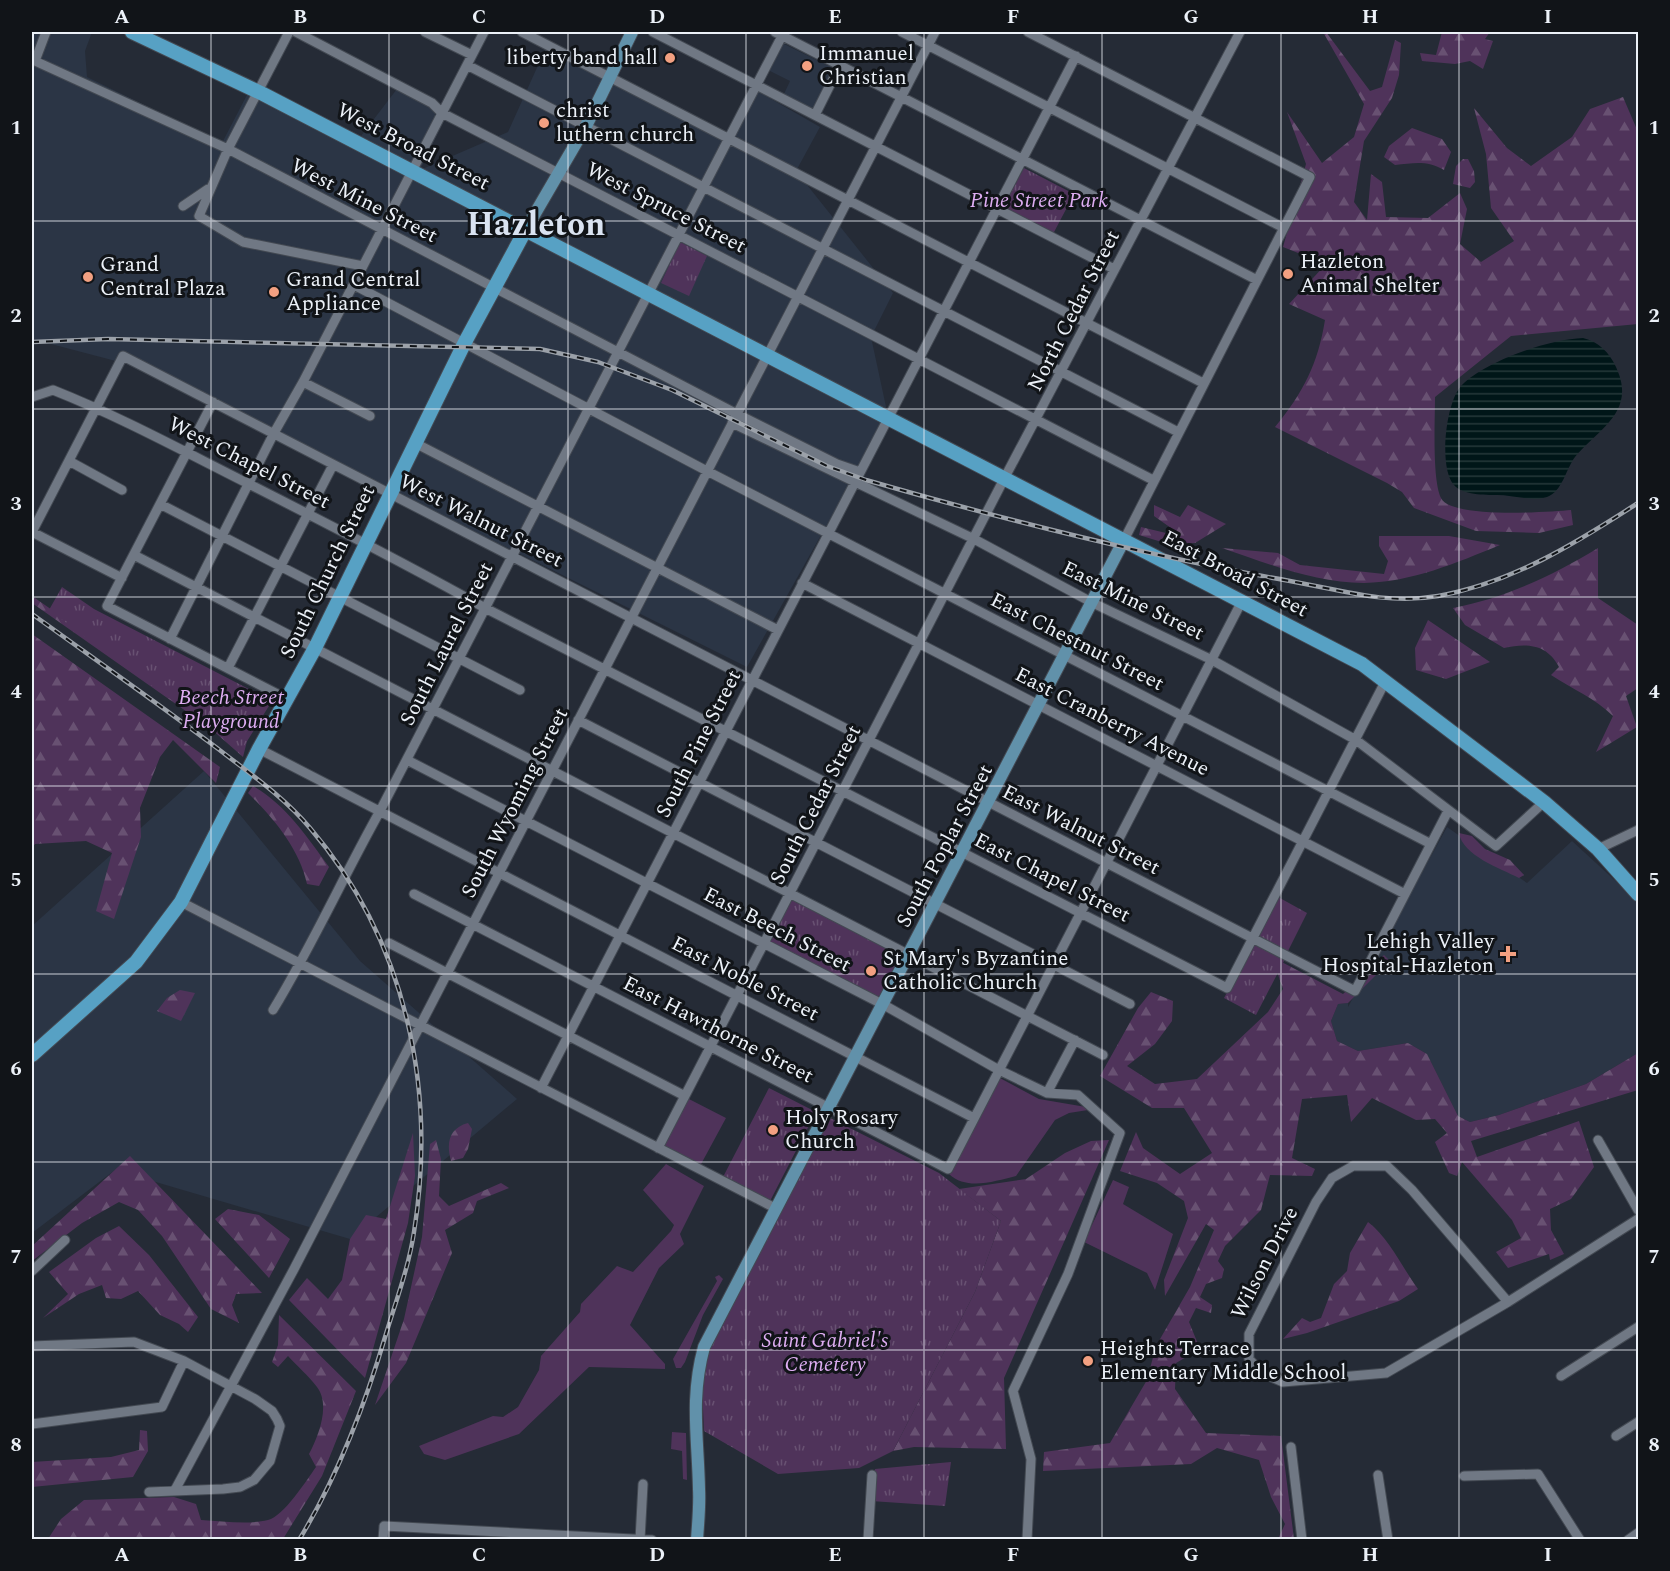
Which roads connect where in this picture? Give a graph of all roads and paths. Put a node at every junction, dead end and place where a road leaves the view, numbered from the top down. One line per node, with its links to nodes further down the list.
1 (46, 32): 31 (street, West Mine Street)
2 (132, 32): 22 (highway, West Broad Street)
3 (289, 32): 22 (street)
4 (296, 32): 25 (street, West Spruce Street)
5 (425, 32): 16 (street)
6 (484, 32): 16 (street)
7 (522, 32): 20 (street)
8 (632, 32): 20 (main road)
9 (653, 32): 21 (street)
10 (902, 32): 15 (street)
11 (935, 32): 15 (street, South Wyoming Street)
12 (1028, 32): 17 (street)
13 (1240, 32): 27 (street, North Cedar Street)
14 (781, 33): 19 (street); 21 (street, South Laurel Street)
15 (928, 45): 23 (street, South Wyoming Street); 24 (street)
16 (472, 55): 18 (street)
17 (1076, 56): 24 (street, South Pine Street); 27 (street)
18 (467, 65): 25 (street); 28 (street)
19 (840, 65): 23 (street); 26 (street)
20 (610, 77): 28 (main road); 29 (street)
21 (757, 85): 26 (street); 29 (street, South Laurel Street)
22 (257, 91): 31 (street); 34 (highway, West Broad Street)
23 (902, 97): 30 (street, South Wyoming Street); 32 (street)
24 (1049, 107): 32 (street, South Pine Street); 33 (street)
25 (442, 113): 34 (street); 35 (street, West Spruce Street)
26 (815, 115): 30 (street)
27 (1195, 118): 33 (street, North Cedar Street); 42 (street)
28 (586, 126): 35 (main road); 36 (street)
29 (729, 139): 36 (street, South Laurel Street); 38 (street)
30 (876, 146): 38 (street, South Wyoming Street); 40 (street)
31 (228, 149): 37 (street); 44 (street, West Mine Street)
32 (1022, 159): 40 (street, South Pine Street); 41 (street)
33 (1167, 168): 41 (street, North Cedar Street); 42 (street)
34 (413, 171): 43 (highway, West Broad Street); 44 (street)
35 (559, 173): 43 (main road); 45 (street, West Spruce Street)
36 (704, 187): 45 (street, South Laurel Street); 46 (street)
37 (210, 188): 39 (street); 48 (street)
38 (848, 200): 46 (street, South Wyoming Street); 47 (street)
39 (183, 206)
40 (997, 209): 47 (street, South Pine Street); 49 (street)
41 (1141, 220): 49 (street, North Cedar Street); 50 (street)
42 (1284, 228): 50 (street)
43 (526, 229): 52 (highway, South Church Street); 53 (highway, West Broad Street)
44 (382, 231): 48 (street); 52 (street, West Mine Street)
45 (679, 235): 53 (street, South Laurel Street); 54 (street, West Spruce Street)
46 (823, 249): 54 (street, South Wyoming Street); 55 (street)
47 (969, 262): 55 (street, South Pine Street); 56 (street)
48 (363, 266): 51 (street)
49 (1114, 269): 56 (street, North Cedar Street)
50 (1257, 280): 63 (street)
51 (354, 285): 57 (street, East Chestnut Street); 62 (street)
52 (494, 289): 57 (highway, South Church Street); 58 (street, West Mine Street)
53 (649, 293): 58 (street, South Laurel Street); 59 (highway, West Broad Street)
54 (798, 297): 59 (street, South Wyoming Street); 60 (street, West Spruce Street)
55 (944, 311): 60 (street, South Pine Street); 61 (street)
56 (1086, 323): 61 (street, North Cedar Street); 63 (street)
57 (465, 342): 67 (street, East Chestnut Street); 75 (highway, South Church Street)
58 (618, 353): 67 (street, South Laurel Street); 68 (street, West Mine Street)
59 (768, 354): 68 (street, South Wyoming Street); 70 (highway, East Broad Street)
60 (919, 359): 70 (street, South Pine Street); 71 (street, West Spruce Street)
61 (1062, 372): 71 (street, North Cedar Street); 73 (street)
62 (303, 382): 69 (street); 74 (street)
63 (1203, 383): 73 (street)
64 (32, 397): 66 (street, West Chapel Street)
65 (213, 402): 66 (street, West Walnut Street); 74 (street, West Walnut Street); 76 (street)
66 (97, 408): 76 (street, West Chapel Street); 77 (street)
67 (589, 408): 79 (street, East Chestnut Street); 88 (street, South Laurel Street)
68 (737, 414): 72 (street, South Wyoming Street); 80 (street)
69 (370, 416)
70 (888, 416): 80 (street, South Pine Street); 81 (highway, East Broad Street)
71 (1037, 420): 81 (street, North Cedar Street); 82 (street, West Spruce Street)
72 (732, 423): 79 (street, South Wyoming Street); 84 (street, East Mine Street)
73 (1178, 432): 82 (street)
74 (274, 433): 78 (street, West Walnut Street); 83 (street)
75 (415, 443): 86 (highway, South Church Street); 88 (street)
76 (187, 452): 83 (street, West Chapel Street); 87 (street)
77 (69, 460): 85 (street); 90 (street)
78 (333, 465): 86 (street, West Walnut Street); 89 (street)
79 (707, 471): 91 (street, East Chestnut Street); 99 (street, South Wyoming Street)
80 (860, 472): 84 (street, South Pine Street)
81 (1004, 479): 93 (street, South Cedar Street); 94 (highway, East Broad Street)
82 (1153, 480): 94 (street)
83 (248, 484): 89 (street, West Chapel Street); 92 (street)
84 (854, 484): 91 (street, South Pine Street); 93 (street, East Mine Street)
85 (122, 490)
86 (390, 494): 95 (highway, South Church Street); 97 (street, West Walnut Street)
87 (160, 504): 92 (street); 96 (street)
88 (538, 507): 97 (street, South Laurel Street); 99 (street)
89 (308, 514): 95 (street, West Chapel Street); 98 (street)
90 (32, 532): 100 (street)
91 (828, 534): 101 (street, South Pine Street); 103 (street, East Chestnut Street)
92 (223, 537): 98 (street); 102 (street)
93 (974, 539): 103 (street, South Cedar Street); 106 (street, East Mine Street)
94 (1124, 540): 105 (highway, East Broad Street); 106 (main road, South Poplar Street)
95 (367, 543): 104 (highway, South Church Street); 107 (street, West Chapel Street)
96 (134, 555): 100 (street); 102 (street)
97 (512, 557): 107 (street, South Laurel Street); 109 (street, West Walnut Street)
98 (281, 566): 104 (street); 108 (street)
99 (657, 568): 109 (street, South Wyoming Street); 110 (street)
100 (122, 578): 111 (street)
101 (802, 583): 110 (street, South Pine Street); 112 (street, East Cranberry Avenue)
102 (197, 588): 108 (street); 111 (street)
103 (946, 594): 112 (street, South Cedar Street); 114 (street, East Chestnut Street)
104 (341, 597): 113 (highway, South Church Street); 115 (street)
105 (1242, 601): 116 (street); 120 (highway, East Broad Street)
106 (1093, 603): 114 (main road, South Poplar Street); 116 (street, East Mine Street)
107 (486, 608): 115 (street, South Laurel Street); 118 (street, West Chapel Street)
108 (254, 617): 113 (street); 117 (street)
109 (631, 618): 118 (street, South Wyoming Street); 119 (street, East Walnut Street)
110 (778, 630): 119 (street, South Pine Street)
111 (170, 639): 117 (street)
112 (920, 644): 123 (street, East Cranberry Avenue); 129 (street, South Cedar Street)
113 (315, 648): 122 (highway, South Church Street); 124 (street)
114 (1066, 656): 123 (main road, South Poplar Street); 125 (street, East Chestnut Street)
115 (459, 658): 121 (street); 124 (street, South Laurel Street)
116 (1212, 660): 125 (street); 128 (street, East Mine Street)
117 (228, 668): 122 (street)
118 (605, 668): 126 (street, South Wyoming Street); 127 (street, East Chapel Street)
119 (752, 680): 127 (street, South Pine Street); 129 (street, East Walnut Street)
120 (1386, 680): 128 (street); 138 (highway, East Broad Street)
121 (520, 690)
122 (287, 699): 130 (highway, South Church Street)
123 (1040, 705): 132 (street, East Cranberry Avenue); 137 (main road, South Poplar Street)
124 (433, 710): 131 (street, South Laurel Street); 133 (street)
125 (1183, 716): 132 (street); 136 (street, East Chestnut Street)
126 (578, 720): 133 (street, South Wyoming Street); 134 (street)
127 (726, 730): 134 (street, South Pine Street); 135 (street, East Chapel Street)
128 (1356, 740): 136 (street); 140 (street, East Mine Street)
129 (870, 741): 135 (street, South Cedar Street); 137 (street, East Walnut Street)
130 (259, 749): 139 (street, East Noble Street); 156 (highway, South Church Street)
131 (407, 760): 139 (street, South Laurel Street); 141 (street, East Beech Street)
132 (1157, 766): 144 (street, East Cranberry Avenue); 149 (street)
133 (552, 771): 141 (street, South Wyoming Street); 143 (street)
134 (699, 782): 143 (street, South Pine Street); 145 (street)
135 (844, 791): 145 (street, South Cedar Street); 148 (street, East Chapel Street)
136 (1329, 792): 144 (street); 146 (street, East Chestnut Street)
137 (989, 802): 148 (main road, South Poplar Street); 149 (street, East Walnut Street)
138 (1544, 802): 140 (street, East Mine Street); 147 (highway, East Broad Street)
139 (380, 811): 150 (street, East Noble Street); 165 (street, South Laurel Street)
140 (1448, 811): 146 (street)
141 (526, 821): 150 (street, South Wyoming Street); 151 (street, East Beech Street)
142 (1638, 830): 147 (street)
143 (673, 833): 151 (street, South Pine Street); 154 (street)
144 (1303, 841): 155 (street, East Cranberry Avenue); 161 (street)
145 (817, 843): 154 (street, South Cedar Street); 157 (street)
146 (1431, 844): 155 (street)
147 (1598, 849): 152 (highway, East Broad Street)
148 (963, 852): 157 (main road, South Poplar Street); 158 (street, East Chapel Street)
149 (1107, 863): 158 (street); 161 (street, East Walnut Street)
150 (499, 873): 159 (street, South Wyoming Street); 160 (street, East Noble Street)
151 (647, 883): 160 (street, South Pine Street); 163 (street, East Beech Street)
152 (1636, 886)
153 (414, 894): 159 (street, East Hawthorne Street)
154 (790, 894): 163 (street, South Cedar Street); 164 (street)
155 (1405, 894): 161 (street, East Walnut Street)
156 (181, 902): 165 (street); 178 (highway, South Church Street)
157 (936, 904): 164 (main road, South Poplar Street); 166 (street)
158 (1081, 913): 161 (street, East Chapel Street); 166 (street)
159 (473, 924): 167 (street, South Wyoming Street); 168 (street, East Hawthorne Street)
160 (620, 935): 168 (street, South Pine Street); 169 (street, East Noble Street)
161 (1253, 938)
162 (388, 944): 167 (street)
163 (764, 944): 169 (street, South Cedar Street); 171 (street, East Beech Street)
164 (910, 955): 171 (main road, South Poplar Street); 173 (street)
165 (301, 964): 172 (street, South Laurel Street); 174 (street)
166 (1054, 965): 170 (street); 173 (street)
167 (447, 974): 174 (street, South Wyoming Street); 175 (street)
168 (594, 986): 175 (street, South Pine Street); 177 (street, East Hawthorne Street)
169 (738, 996): 177 (street, South Cedar Street); 180 (street, East Noble Street)
170 (1130, 1004)
171 (884, 1005): 180 (main road, South Poplar Street); 181 (street, East Beech Street)
172 (273, 1010)
173 (1027, 1016): 176 (street); 181 (street)
174 (420, 1025): 182 (street); 199 (street, South Wyoming Street)
175 (568, 1036): 182 (street, South Pine Street); 184 (street)
176 (1075, 1040): 179 (street); 183 (street)
177 (711, 1047): 184 (street, South Cedar Street); 185 (street, East Hawthorne Street)
178 (32, 1055)
179 (1103, 1055)
180 (857, 1057): 185 (main road, South Poplar Street); 186 (street, East Noble Street)
181 (999, 1070): 183 (street, East Beech Street); 186 (street)
182 (541, 1088): 188 (street)
183 (1047, 1093): 217 (street, East Beech Street)
184 (685, 1096): 188 (street, South Cedar Street)
185 (830, 1108): 186 (street, East Hawthorne Street); 189 (main road, South Poplar Street)
186 (975, 1118)
187 (1598, 1140): 190 (street)
188 (658, 1148): 189 (street)
189 (777, 1209): 215 (main road, South Poplar Street)
190 (1638, 1210)
191 (1638, 1219): 194 (street, Wilson Drive)
192 (65, 1240): 193 (street)
193 (32, 1271)
194 (1508, 1302): 194 (street, Wilson Drive)
195 (1638, 1327): 198 (street)
196 (32, 1346): 197 (street)
197 (184, 1361): 199 (street); 201 (street)
198 (1561, 1376)
199 (229, 1386): 208 (street, South Wyoming Street); 208 (street)
200 (1638, 1422): 202 (street)
201 (32, 1424)
202 (1616, 1436)
203 (1291, 1447): 218 (street)
204 (872, 1475): 216 (street)
205 (1378, 1475): 219 (street)
206 (1464, 1476): 220 (street)
207 (643, 1484): 213 (street)
208 (175, 1490): 209 (street)
209 (148, 1492)
210 (1638, 1533): 221 (street)
211 (527, 1536): 212 (street); 213 (street)
212 (383, 1539)
213 (640, 1539): 214 (street)
214 (652, 1539)
215 (697, 1539)
216 (868, 1539)
217 (1027, 1539)
218 (1302, 1539)
219 (1388, 1539)
220 (1580, 1539)
221 (1628, 1539)

